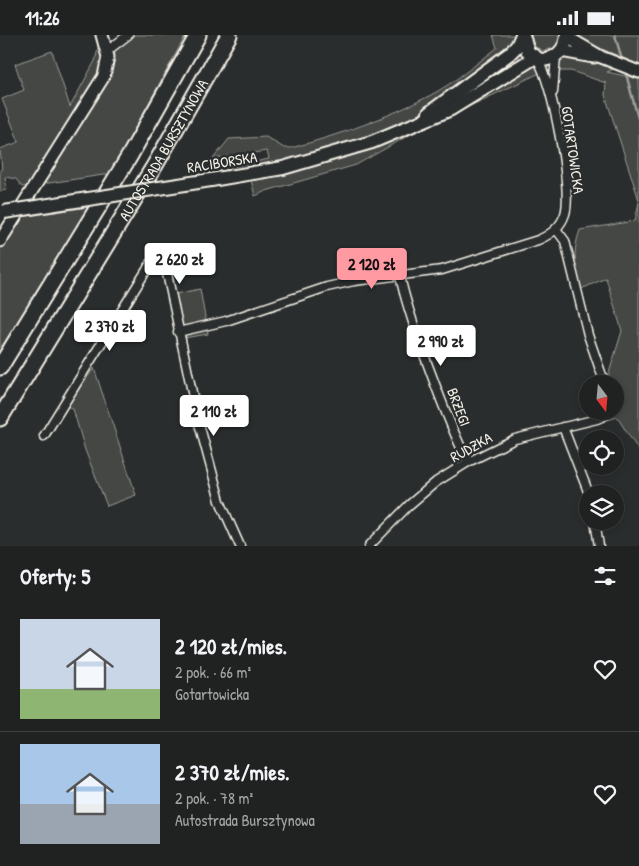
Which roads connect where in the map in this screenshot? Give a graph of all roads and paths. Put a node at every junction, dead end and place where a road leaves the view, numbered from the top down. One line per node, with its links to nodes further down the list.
1 (102, 35): 7 (street)
2 (128, 35): 7 (street)
3 (198, 35): 19 (highway, AUTOSTRADA BURSZTYNOWA)
4 (229, 35): 21 (highway, AUTOSTRADA BURSZTYNOWA)
5 (523, 35): 10 (main road); 13 (main road, RACIBORSKA)
6 (567, 36): 8 (main road); 9 (street)
7 (107, 51): 16 (street)
8 (559, 53): 9 (street); 10 (main road, RACIBORSKA); 12 (street, GOTARTOWICKA)
9 (601, 57): 11 (street)
10 (536, 58): 12 (street, GOTARTOWICKA); 13 (main road, RACIBORSKA)
11 (639, 72)
12 (552, 99): 15 (street, GOTARTOWICKA)
13 (412, 124): 14 (main road, RACIBORSKA, bridge)
14 (2, 213)
15 (556, 229): 17 (street); 20 (street)
16 (0, 241)
17 (400, 275): 18 (street); 25 (street, BRZEGI)
18 (178, 332): 24 (street); 28 (street)
19 (0, 367)
20 (602, 375)
21 (0, 418)
22 (593, 420): 23 (street, RUDZKA)
23 (563, 427): 25 (street, RUDZKA); 26 (street)
24 (44, 436)
25 (468, 462): 29 (street, RUDZKA)
26 (586, 485)
27 (596, 530): 30 (street)
28 (240, 546)
29 (370, 546)
30 (599, 546)

